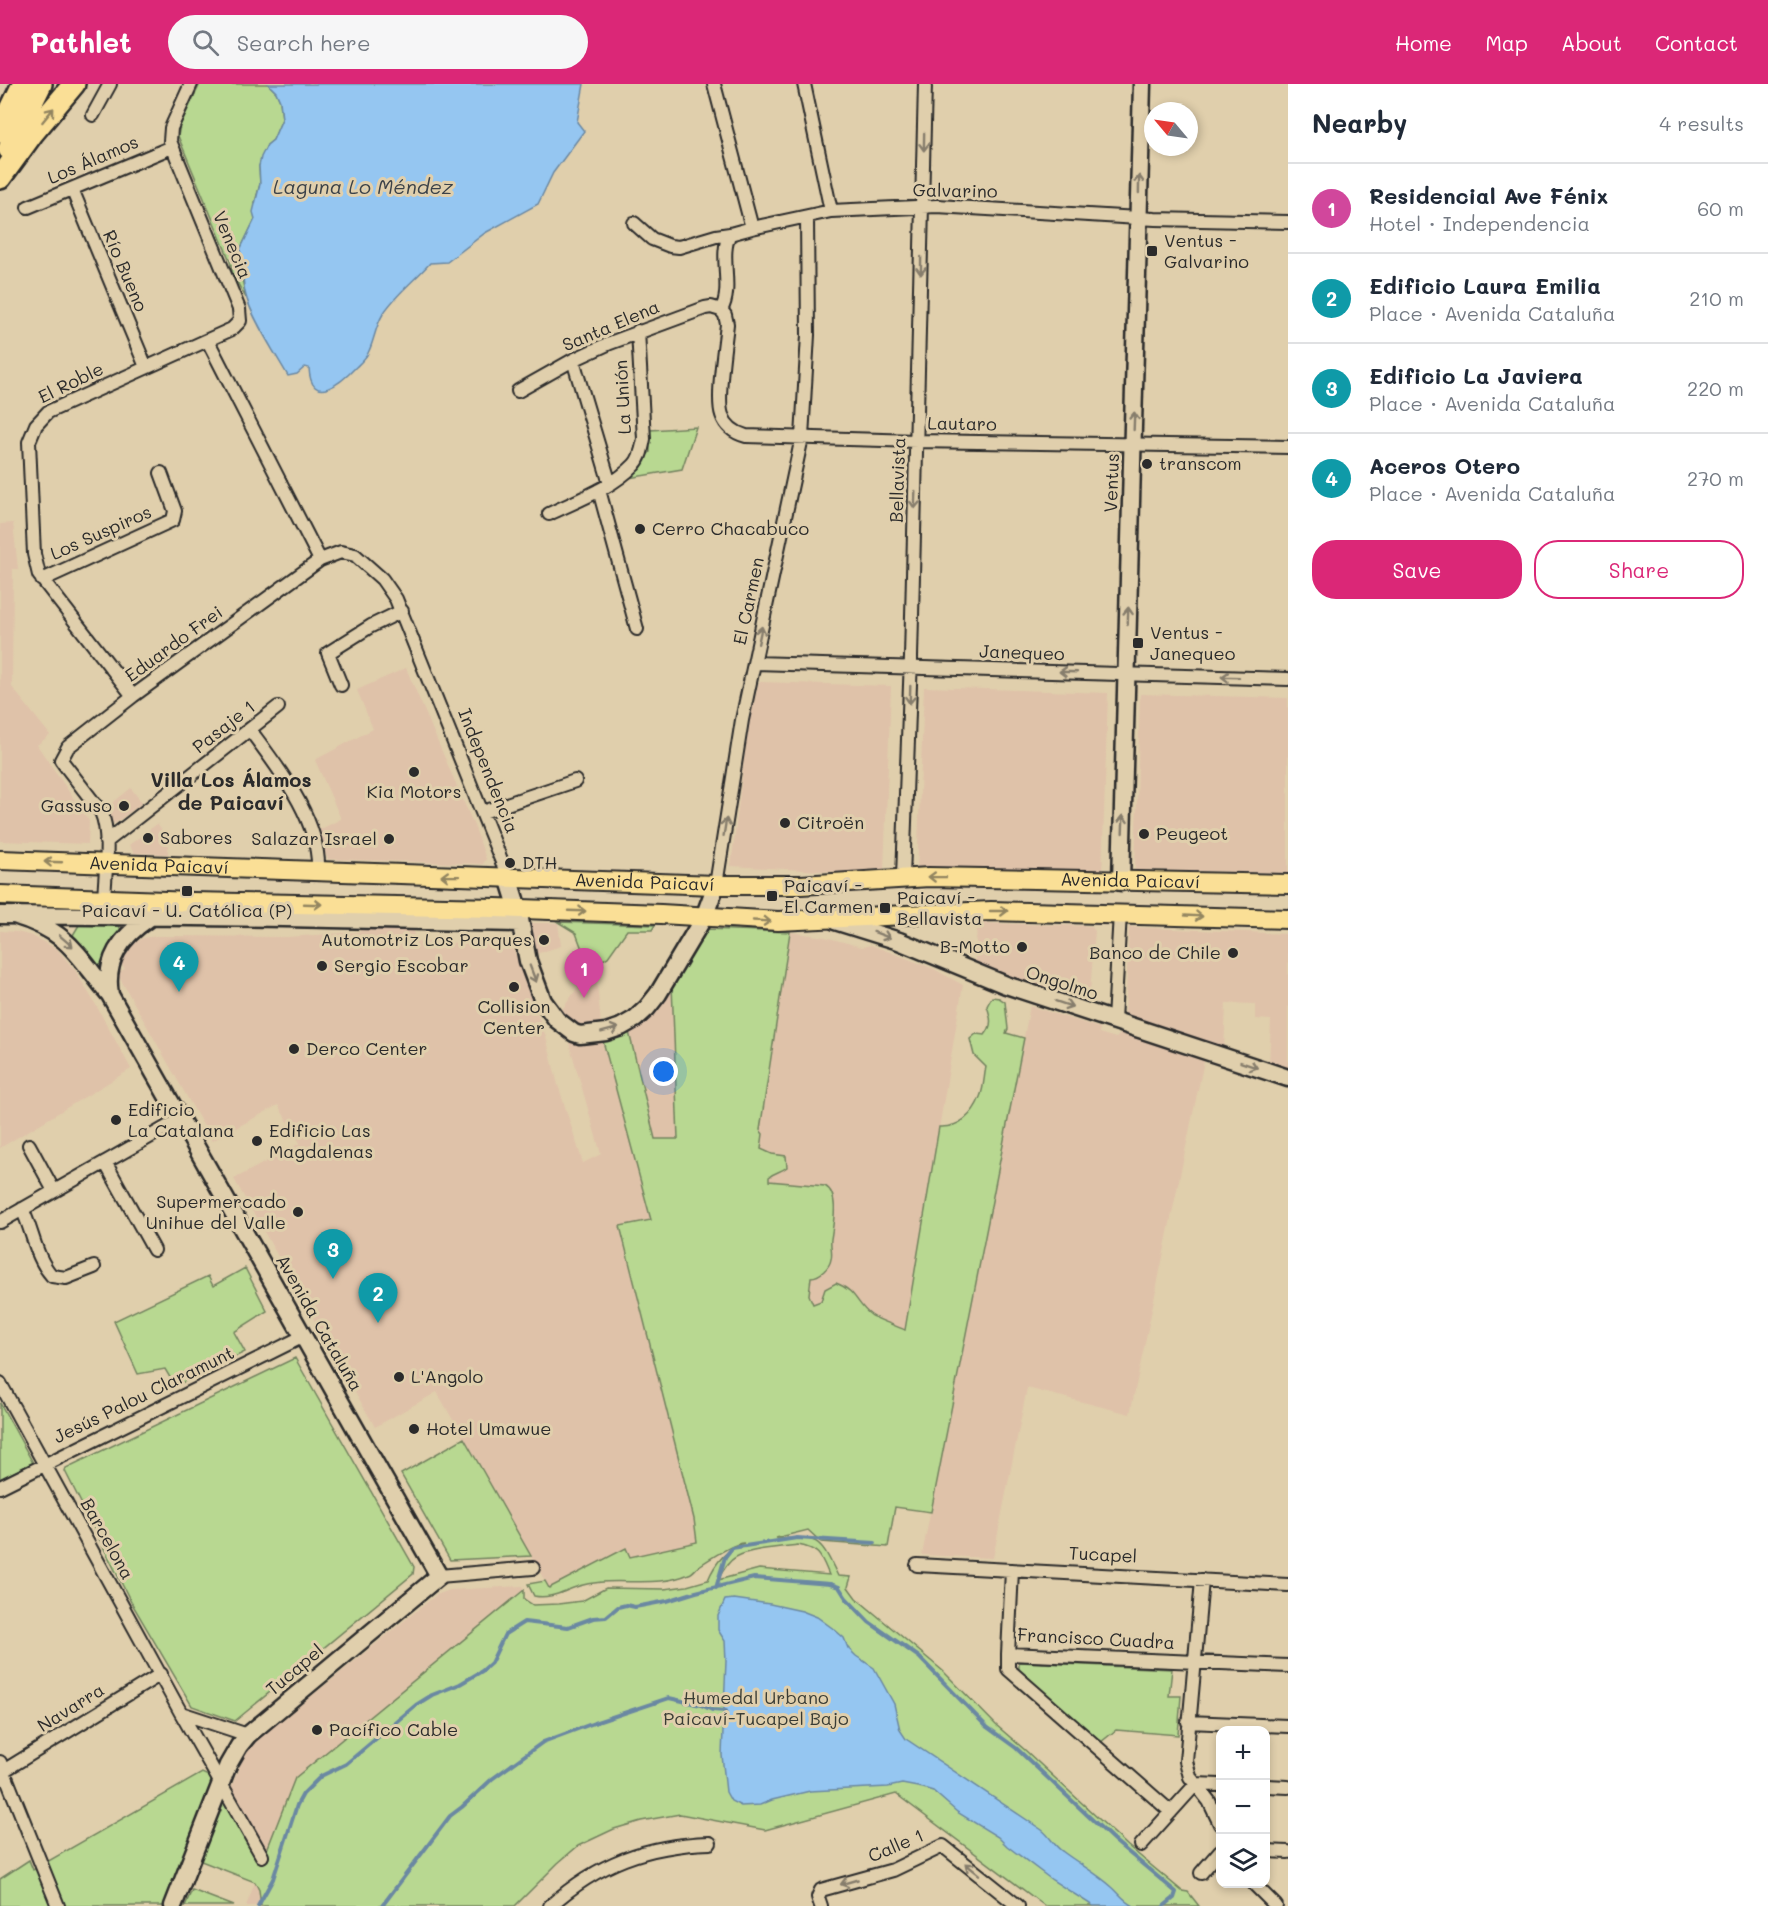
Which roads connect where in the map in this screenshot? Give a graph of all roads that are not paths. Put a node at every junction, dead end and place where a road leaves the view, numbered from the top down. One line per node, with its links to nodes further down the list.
1 (23, 84): 11 (highway)
2 (41, 84): 13 (highway)
3 (74, 84): 14 (highway, one-way to 3)
4 (110, 84): 10 (street)
5 (191, 84): 12 (street)
6 (714, 84): 23 (street)
7 (804, 84): 18 (street)
8 (925, 84): 17 (street, Bellavista, one-way to 17)
9 (1142, 84): 20 (street, Ventus, one-way to 9)
10 (93, 115)
11 (0, 132)
12 (172, 147): 15 (street, Los Álamos); 27 (street, Venecia)
13 (0, 168)
14 (0, 178)
15 (72, 189): 16 (street, Los Álamos); 29 (street, Río Bueno)
16 (28, 207)
17 (922, 207): 18 (street, Galvarino); 20 (street, Galvarino); 32 (street, Bellavista, one-way to 32)
18 (831, 212): 19 (street, Galvarino)
19 (807, 217): 23 (street, Galvarino); 31 (street, El Carmen)
20 (1139, 218): 21 (street, Galvarino); 33 (street, Ventus, one-way to 20)
21 (1288, 222)
22 (634, 223): 24 (street, Galvarino)
23 (752, 228): 24 (street, Galvarino)
24 (730, 234): 25 (street, Lautaro)
25 (721, 310): 26 (street, Santa Elena); 31 (street, Lautaro)
26 (638, 331): 28 (street, Santa Elena); 36 (street, La Unión)
27 (208, 341): 29 (street, El Roble); 38 (street)
28 (573, 360): 30 (street, Santa Elena); 36 (street)
29 (146, 368): 39 (street, El Roble)
30 (519, 392)
31 (802, 437): 32 (street, Lautaro); 42 (street, El Carmen, one-way to 31)
32 (917, 441): 33 (street, Lautaro); 43 (street, Bellavista, one-way to 43)
33 (1133, 445): 34 (street, Lautaro); 44 (street, Ventus, one-way to 33)
34 (1288, 447)
35 (161, 473): 39 (street, Los Suspiros)
36 (604, 487): 37 (street); 41 (street)
37 (549, 514)
38 (320, 560): 40 (street, Independencia); 47 (street, Eduardo Frei)
39 (42, 580): 47 (street, El Roble)
40 (402, 611): 46 (street); 51 (street, Independencia)
41 (637, 629)
42 (754, 663): 43 (street, Janequeo); 60 (street, El Carmen, one-way to 42)
43 (911, 668): 44 (street, Janequeo, one-way to 43); 57 (street, Bellavista, one-way to 57)
44 (1127, 674): 45 (street, Janequeo, one-way to 44); 58 (street, Ventus, one-way to 44)
45 (1288, 679)
46 (341, 685)
47 (133, 696): 52 (street, Eduardo Frei)
48 (278, 707): 49 (street, Pasaje 1)
49 (250, 730): 52 (street, Pasaje 1); 55 (street)
50 (575, 782): 51 (street)
51 (483, 812): 56 (street, Independencia)
52 (106, 842): 54 (street)
53 (0, 860): 54 (main road, Avenida Paicaví, one-way to 53)
54 (106, 864): 55 (main road, Avenida Paicaví); 62 (street)
55 (318, 872): 56 (main road, Avenida Paicaví, one-way to 55)
56 (508, 877): 60 (main road, Avenida Paicaví); 65 (street, Independencia)
57 (903, 877): 58 (main road, Avenida Paicaví, one-way to 57); 60 (main road, Avenida Paicaví)
58 (1121, 882): 59 (main road, Avenida Paicaví)
59 (1288, 884)
60 (716, 885): 66 (street, Independencia)
61 (0, 895): 62 (main road, Avenida Paicaví)
62 (104, 899): 65 (main road, Avenida Paicaví, one-way to 65)
63 (1120, 913): 68 (main road, Avenida Paicaví, one-way to 63); 69 (main road, Avenida Paicaví, one-way to 69); 71 (street)
64 (7, 915): 67 (street, Avenida Paicaví); 70 (street, Avenida Cataluña, one-way to 70)
65 (519, 916): 66 (main road, Avenida Paicaví, one-way to 66); 66 (street, Independencia, one-way to 66); 67 (street, Avenida Paicaví)
66 (704, 917): 68 (main road, Avenida Paicaví, one-way to 68)
67 (149, 918): 70 (street)
68 (825, 919): 71 (street, Ongolmo, one-way to 71)
69 (1288, 919)
70 (110, 995): 73 (street, Avenida Cataluña)
71 (1114, 1020): 72 (street, Ongolmo, one-way to 72)
72 (1288, 1078)
73 (181, 1119): 75 (street); 81 (street, Avenida Cataluña)
74 (29, 1145): 76 (street)
75 (105, 1162): 76 (street); 79 (street)
76 (54, 1191): 77 (street)
77 (22, 1209): 78 (street); 80 (street)
78 (1, 1219)
79 (154, 1250)
80 (94, 1267)
81 (304, 1336): 83 (street, Jesús Palou Claramunt); 88 (street, Avenida Cataluña)
82 (0, 1383): 83 (street, Barcelona)
83 (45, 1464): 84 (street, Jesús Palou Claramunt); 94 (street, Barcelona)
84 (0, 1487)
85 (917, 1565): 87 (street, Tucapel)
86 (533, 1568): 88 (street)
87 (1012, 1570): 89 (street, Tucapel); 91 (street, Francisco Cuadra)
88 (440, 1576): 98 (street, Tucapel)
89 (1202, 1580): 90 (street, Tucapel); 92 (street)
90 (1288, 1585)
91 (1008, 1654): 92 (street, Francisco Cuadra); 105 (street)
92 (1194, 1662): 93 (street, Francisco Cuadra); 96 (street)
93 (1288, 1666)
94 (161, 1674): 95 (street, Barcelona); 99 (street, Navarra)
95 (181, 1713): 98 (street); 100 (street, Barcelona)
96 (1188, 1722): 97 (street); 101 (street)
97 (1288, 1726)
98 (248, 1735): 100 (street, Tucapel)
99 (1, 1769): 115 (street)
100 (221, 1782): 111 (street, Barcelona); 116 (street, Tucapel)
101 (1196, 1784): 102 (street); 105 (street); 106 (street)
102 (1216, 1785)
103 (1270, 1786): 104 (street)
104 (1288, 1787)
105 (1171, 1812): 108 (street)
106 (1216, 1814)
107 (710, 1843): 117 (street)
108 (1141, 1845)
109 (1270, 1851): 110 (street)
110 (1288, 1852)
111 (262, 1856)
112 (1216, 1857): 113 (street)
113 (1201, 1874)
114 (1258, 1888): 120 (street)
115 (58, 1906)
116 (173, 1906)
117 (550, 1906)
118 (821, 1906): 119 (street, Calle 1, one-way to 118)
119 (1018, 1906)
120 (1276, 1906)

